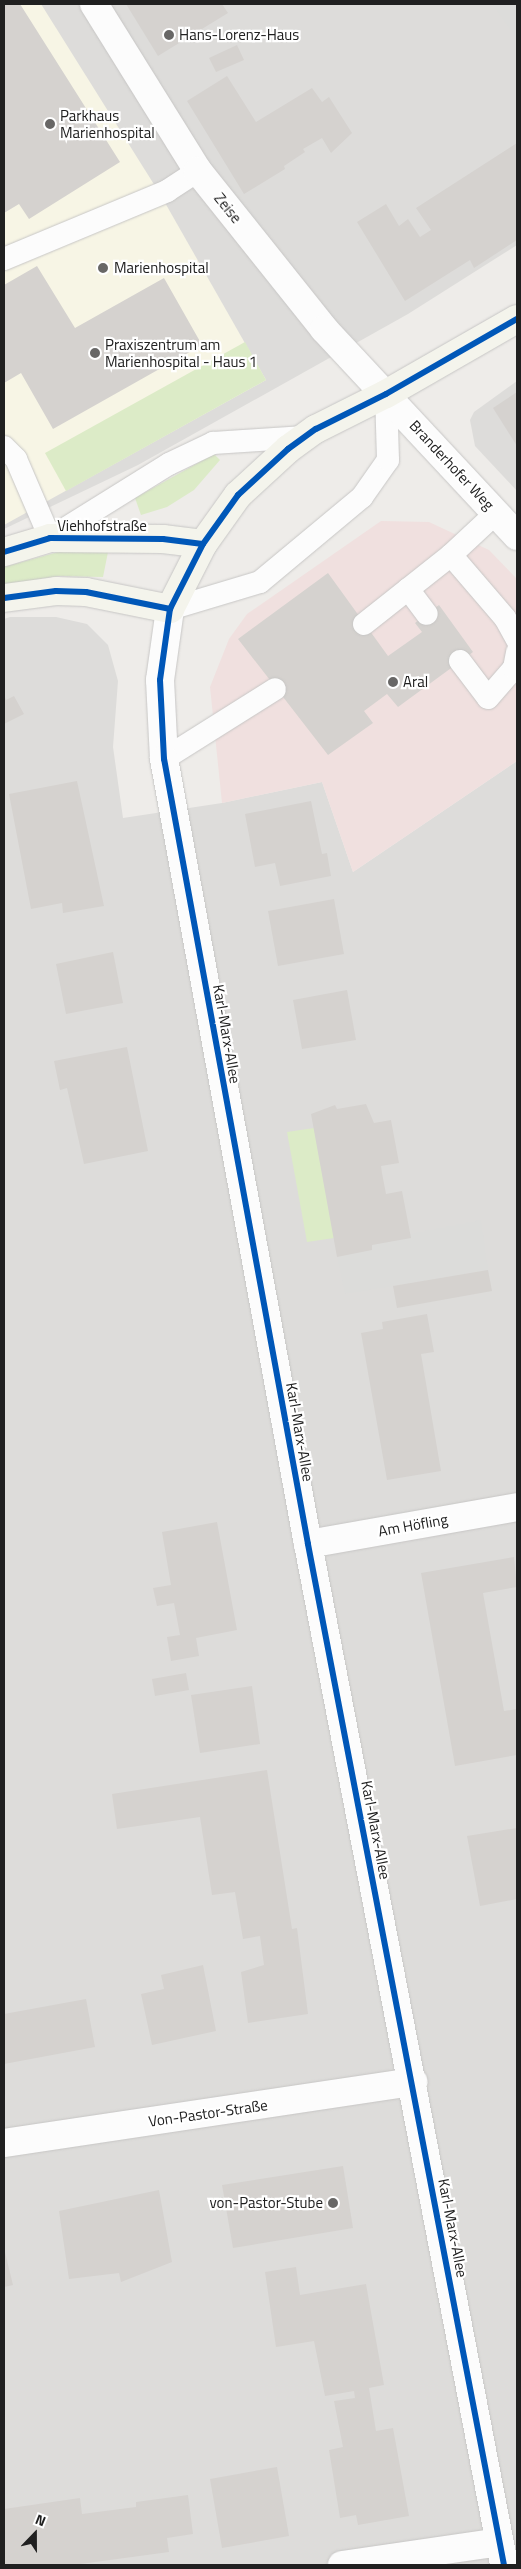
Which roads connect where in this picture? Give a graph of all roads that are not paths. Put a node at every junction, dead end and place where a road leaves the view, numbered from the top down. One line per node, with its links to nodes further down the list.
1 (94, 4): 2 (street, Zeise)
2 (198, 171): 3 (lane); 5 (street, Zeise)
3 (4, 259)
4 (517, 318): 5 (main road, Karl-Marx-Allee)
5 (386, 394): 6 (main road, Karl-Marx-Allee); 8 (street, Branderhofer Weg); 16 (lane)
6 (305, 437): 10 (lane); 11 (main road, Karl-Marx-Allee)
7 (4, 448): 10 (lane)
8 (496, 513): 9 (street, Branderhofer Weg); 13 (lane)
9 (517, 536)
10 (50, 538): 11 (main road, Viehhofstraße); 12 (main road, Viehhofstraße)
11 (202, 544): 16 (main road, Karl-Marx-Allee)
12 (4, 552)
13 (451, 555): 14 (lane); 19 (lane)
14 (408, 589): 17 (lane); 18 (lane)
15 (4, 598): 16 (main road)
16 (170, 609): 23 (street, Karl-Marx-Allee)
17 (427, 614)
18 (364, 624)
19 (517, 640)
20 (517, 652): 21 (lane)
21 (460, 661)
22 (276, 689): 23 (lane)
23 (164, 759): 25 (street, Karl-Marx-Allee)
24 (517, 1507): 25 (street, Am Höfling)
25 (308, 1544): 26 (street, Karl-Marx-Allee)
26 (413, 2082): 27 (street, Von-Pastor-Straße); 28 (street, Karl-Marx-Allee)
27 (4, 2143)
28 (502, 2553): 29 (street)
29 (342, 2565)

